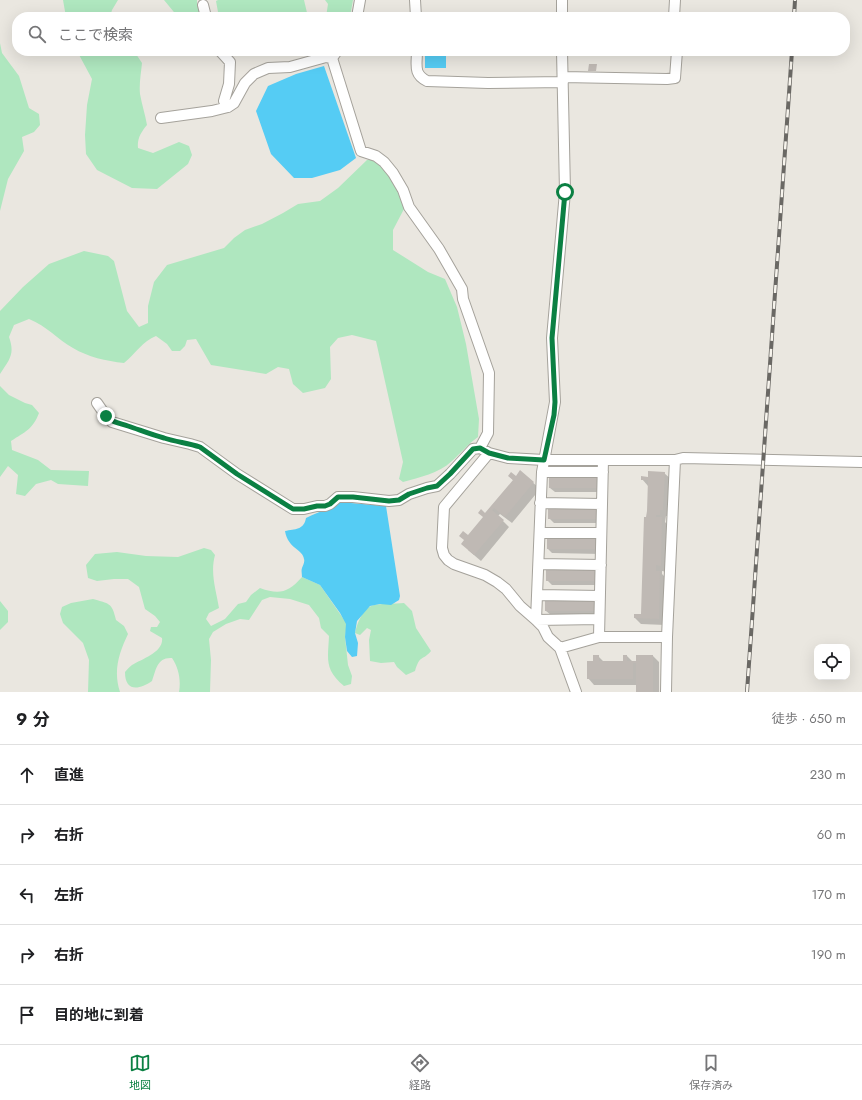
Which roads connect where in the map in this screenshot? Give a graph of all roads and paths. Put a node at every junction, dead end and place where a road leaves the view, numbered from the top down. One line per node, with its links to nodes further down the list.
1 (360, 0): 7 (street)
2 (415, 0): 8 (street)
3 (562, 0): 9 (street)
4 (675, 0): 10 (street)
5 (203, 4): 6 (street)
6 (205, 12)
7 (358, 12)
8 (416, 12)
9 (562, 12)
10 (674, 12)
11 (225, 56): 18 (street)
12 (330, 56): 18 (street)
13 (334, 56): 21 (street)
14 (416, 56): 17 (street)
15 (562, 56): 17 (street)
16 (677, 56): 17 (street)
17 (563, 80): 23 (street)
18 (228, 107): 19 (street)
19 (161, 118)
20 (97, 403): 21 (street)
21 (480, 448): 22 (street)
22 (489, 453): 23 (street); 38 (street)
23 (544, 460): 24 (street); 27 (street)
24 (603, 460): 25 (street); 28 (street)
25 (675, 460): 26 (street); 40 (street)
26 (862, 462)
27 (542, 472): 28 (street); 29 (street)
28 (603, 472): 30 (street)
29 (540, 503): 30 (street); 31 (street)
30 (602, 504): 32 (street)
31 (540, 533): 32 (street); 33 (street)
32 (601, 533): 34 (street)
33 (539, 564): 34 (street); 35 (street)
34 (601, 565): 36 (street)
35 (538, 595): 36 (street); 38 (street)
36 (600, 596): 37 (street)
37 (599, 619): 38 (street); 39 (street)
38 (536, 620): 41 (street)
39 (599, 637): 40 (street); 41 (street)
40 (667, 637): 43 (street)
41 (560, 648): 42 (street)
42 (576, 692)
43 (666, 692)

